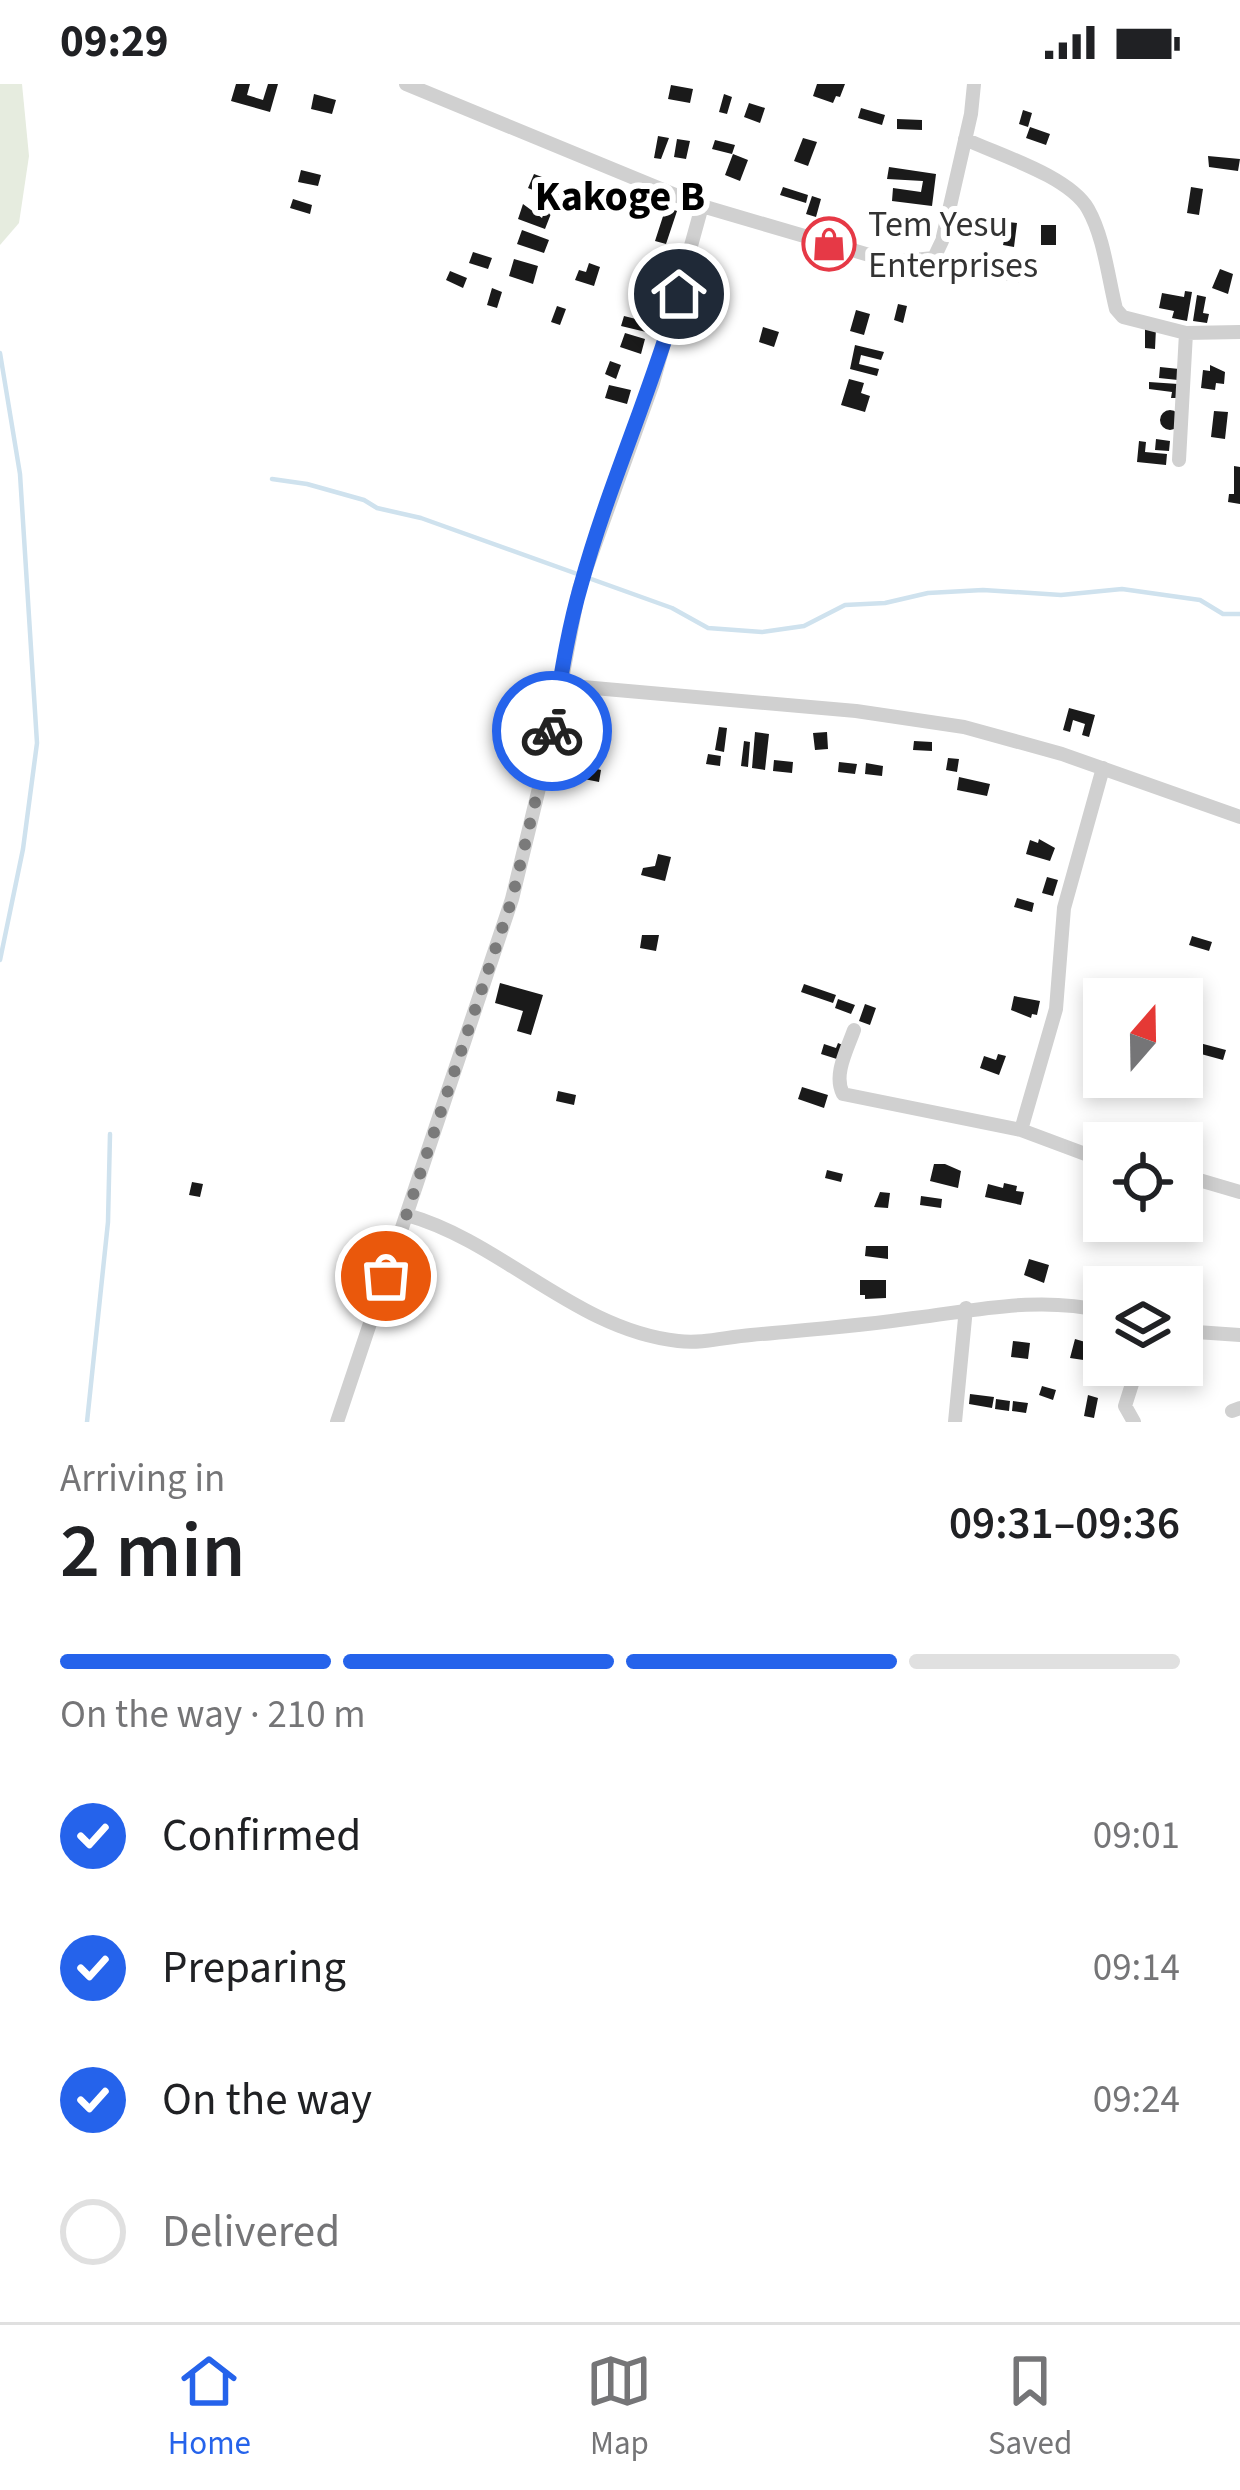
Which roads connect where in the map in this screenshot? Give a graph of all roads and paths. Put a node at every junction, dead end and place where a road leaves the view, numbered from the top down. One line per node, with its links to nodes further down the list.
1 (406, 84): 4 (street)
2 (974, 84): 3 (street)
3 (965, 140): 4 (street); 6 (street)
4 (702, 206): 8 (street)
5 (1240, 332): 6 (street)
6 (1186, 333): 7 (street)
7 (1179, 460)
8 (560, 685): 9 (street); 16 (street)
9 (1103, 768): 10 (street); 12 (street)
10 (1240, 817)
11 (854, 1030): 12 (street)
12 (1021, 1130): 13 (street)
13 (1083, 1153)
14 (1203, 1181): 15 (street)
15 (1240, 1192)
16 (407, 1215): 17 (street); 22 (street)
17 (965, 1308): 18 (street); 23 (street)
18 (1083, 1308)
19 (1203, 1332): 20 (street)
20 (1240, 1335)
21 (1131, 1386): 24 (street)
22 (337, 1422)
23 (955, 1422)
24 (1134, 1422)

